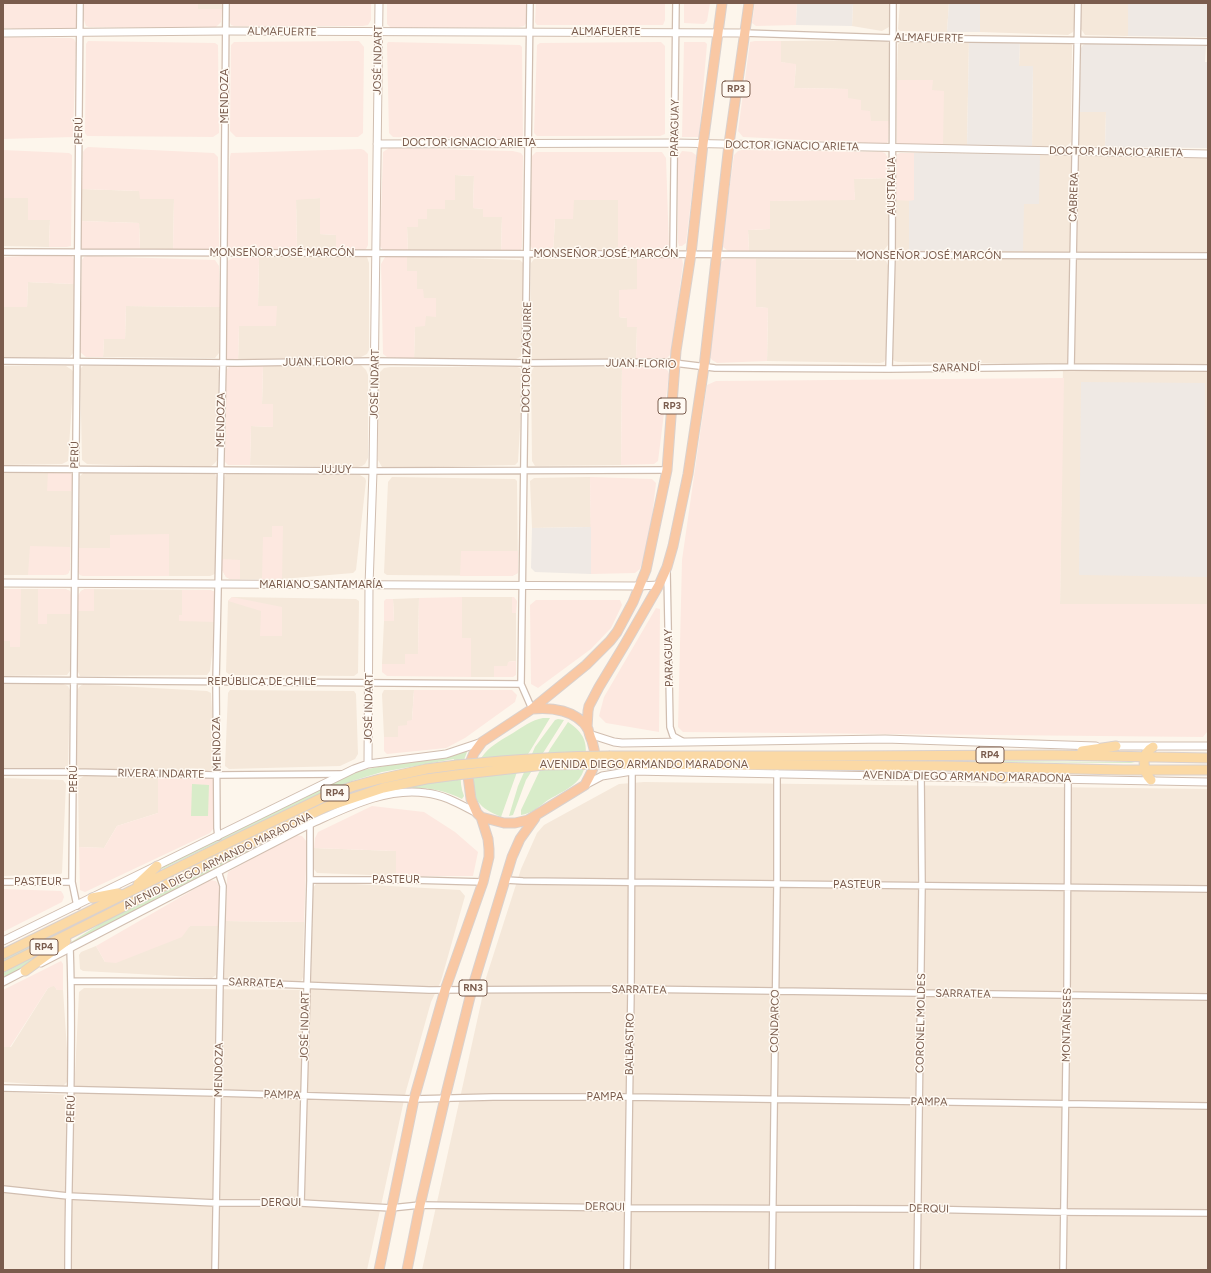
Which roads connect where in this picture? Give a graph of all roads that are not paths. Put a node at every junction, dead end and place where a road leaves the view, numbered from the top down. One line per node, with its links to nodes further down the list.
1 (80, 3): 11 (street, PERÚ)
2 (226, 3): 10 (street, MENDOZA)
3 (379, 3): 12 (street, JOSÉ INDART)
4 (530, 3): 13 (street, DOCTOR EIZAGUIRRE)
5 (676, 3): 15 (street, PARAGUAY)
6 (722, 3): 16 (highway, RP3)
7 (748, 3): 17 (highway, RP3)
8 (894, 3): 18 (street, AUSTRALIA)
9 (1078, 3): 19 (street, CABRERA)
10 (226, 31): 11 (street, ALMAFUERTE); 12 (street, ALMAFUERTE); 32 (street, MENDOZA)
11 (80, 32): 14 (street, ALMAFUERTE); 30 (street, PERÚ)
12 (378, 32): 13 (street, ALMAFUERTE); 22 (street, JOSÉ INDART)
13 (530, 32): 15 (street, ALMAFUERTE); 21 (street, DOCTOR EIZAGUIRRE)
14 (3, 33)
15 (676, 33): 16 (street, ALMAFUERTE); 23 (street, PARAGUAY)
16 (718, 33): 17 (street, ALMAFUERTE); 24 (highway, RP3)
17 (744, 33): 18 (street, ALMAFUERTE); 25 (highway, RP3)
18 (893, 38): 19 (street, ALMAFUERTE); 26 (street, AUSTRALIA)
19 (1078, 39): 20 (street, ALMAFUERTE); 27 (street, CABRERA)
20 (1208, 42)
21 (528, 143): 22 (street, DOCTOR IGNACIO ARIETA); 23 (street, DOCTOR IGNACIO ARIETA); 35 (street, DOCTOR EIZAGUIRRE)
22 (377, 144): 31 (street, JOSÉ INDART)
23 (675, 144): 24 (street, DOCTOR IGNACIO ARIETA); 33 (street, PARAGUAY)
24 (703, 144): 25 (street, DOCTOR IGNACIO ARIETA); 34 (highway, RP3)
25 (729, 144): 26 (street, DOCTOR IGNACIO ARIETA); 36 (highway, RP3)
26 (893, 148): 27 (street, DOCTOR IGNACIO ARIETA); 37 (street, AUSTRALIA)
27 (1076, 151): 28 (street, DOCTOR IGNACIO ARIETA); 38 (street, CABRERA)
28 (1208, 154)
29 (3, 252): 30 (street, MONSEÑOR JOSÉ MARCÓN)
30 (78, 253): 32 (street, MONSEÑOR JOSÉ MARCÓN); 42 (street, PERÚ)
31 (375, 253): 32 (street, MONSEÑOR JOSÉ MARCÓN); 35 (street, MONSEÑOR JOSÉ MARCÓN); 41 (street, JOSÉ INDART)
32 (224, 254): 43 (street, MENDOZA)
33 (673, 254): 34 (street, MONSEÑOR JOSÉ MARCÓN); 35 (street, MONSEÑOR JOSÉ MARCÓN)
34 (691, 254): 36 (street, MONSEÑOR JOSÉ MARCÓN); 45 (highway, RP3)
35 (528, 255): 44 (street, DOCTOR EIZAGUIRRE)
36 (716, 255): 37 (street, MONSEÑOR JOSÉ MARCÓN); 46 (highway, RP3)
37 (892, 256): 38 (street, MONSEÑOR JOSÉ MARCÓN); 49 (street, AUSTRALIA)
38 (1073, 256): 39 (street, MONSEÑOR JOSÉ MARCÓN); 47 (street, CABRERA)
39 (1208, 256)
40 (3, 361): 42 (street, JUAN FLORIO)
41 (375, 361): 43 (street, JUAN FLORIO); 44 (street, JUAN FLORIO); 55 (street, JOSÉ INDART)
42 (78, 362): 43 (street, JUAN FLORIO); 51 (street, PERÚ)
43 (223, 363): 52 (street, MENDOZA)
44 (527, 363): 45 (street, JUAN FLORIO); 53 (street, DOCTOR EIZAGUIRRE)
45 (676, 363): 46 (street, JUAN FLORIO); 54 (highway, RP3)
46 (704, 367): 49 (street, SARANDÍ); 56 (highway, RP3)
47 (1071, 367): 48 (street, SARANDÍ); 49 (street, SARANDÍ)
48 (1208, 368)
49 (889, 369)
50 (3, 469): 51 (street, JUJUY)
51 (75, 469): 52 (street, JUJUY); 58 (street, PERÚ)
52 (220, 470): 55 (street, JUJUY); 59 (street, MENDOZA)
53 (524, 470): 54 (street, JUJUY); 55 (street, JUJUY); 62 (street, DOCTOR EIZAGUIRRE)
54 (667, 470): 63 (highway, RP3)
55 (374, 471): 61 (street, JOSÉ INDART)
56 (667, 567): 60 (highway, RP3); 72 (street, PARAGUAY)
57 (3, 583): 58 (street, MARIANO SANTAMARÍA)
58 (75, 584): 59 (street, MARIANO SANTAMARÍA); 65 (street, PERÚ)
59 (218, 585): 61 (street, MARIANO SANTAMARÍA); 66 (street, MENDOZA)
60 (659, 585): 63 (street, MARIANO SANTAMARÍA); 70 (highway, RP3)
61 (369, 586): 62 (street, MARIANO SANTAMARÍA); 67 (street, JOSÉ INDART)
62 (523, 586): 63 (street, MARIANO SANTAMARÍA); 68 (street, DOCTOR EIZAGUIRRE)
63 (639, 586): 69 (highway, RP3)
64 (3, 680): 65 (street, REPÚBLICA DE CHILE)
65 (74, 680): 66 (street, REPÚBLICA DE CHILE); 86 (street, PERÚ)
66 (216, 681): 67 (street, REPÚBLICA DE CHILE); 89 (street, MENDOZA)
67 (369, 682): 68 (street, REPÚBLICA DE CHILE); 80 (street, JOSÉ INDART)
68 (521, 684): 69 (street, DOCTOR EIZAGUIRRE)
69 (532, 709): 70 (highway); 71 (highway, RN3)
70 (588, 731): 72 (street, AVENIDA DIEGO ARMANDO MARADONA); 95 (highway)
71 (482, 742): 80 (street, AVENIDA DIEGO ARMANDO MARADONA); 96 (highway, RN3)
72 (684, 742): 73 (street, AVENIDA DIEGO ARMANDO MARADONA)
73 (1116, 746): 74 (street, AVENIDA DIEGO ARMANDO MARADONA); 76 (main road)
74 (1153, 746): 75 (street, AVENIDA DIEGO ARMANDO MARADONA); 77 (main road)
75 (1208, 746)
76 (1052, 755): 77 (main road, AVENIDA DIEGO ARMANDO MARADONA / RP4); 79 (main road, AVENIDA DIEGO ARMANDO MARADONA / RP4)
77 (1145, 756): 78 (main road, AVENIDA DIEGO ARMANDO MARADONA / RP4); 82 (main road)
78 (1208, 758)
79 (610, 760): 81 (main road, AVENIDA DIEGO ARMANDO MARADONA / RP4); 112 (main road, AVENIDA DIEGO ARMANDO MARADONA / RP4, bridge); 115 (main road, AVENIDA DIEGO ARMANDO MARADONA / RP4, bridge)
80 (368, 764): 88 (street, AVENIDA DIEGO ARMANDO MARADONA)
81 (943, 766): 82 (main road, AVENIDA DIEGO ARMANDO MARADONA / RP4); 91 (main road)
82 (1144, 770): 83 (main road, AVENIDA DIEGO ARMANDO MARADONA / RP4); 93 (main road)
83 (1208, 770)
84 (632, 771): 87 (street, AVENIDA DIEGO ARMANDO MARADONA); 95 (street, AVENIDA DIEGO ARMANDO MARADONA); 107 (street, BALBASTRO)
85 (3, 772): 86 (street, RIVERA INDARTE)
86 (74, 772): 89 (street, RIVERA INDARTE); 105 (street, PERÚ)
87 (777, 773): 90 (street, AVENIDA DIEGO ARMANDO MARADONA); 108 (street, CONDARCO)
88 (343, 774): 89 (street, RIVERA INDARTE); 99 (street, AVENIDA DIEGO ARMANDO MARADONA)
89 (217, 775): 99 (street, MENDOZA)
90 (921, 777): 91 (street, AVENIDA DIEGO ARMANDO MARADONA); 109 (street, CORONEL MOLDES)
91 (1004, 778): 92 (street, AVENIDA DIEGO ARMANDO MARADONA)
92 (1068, 779): 93 (street, AVENIDA DIEGO ARMANDO MARADONA); 110 (street, MONTAÑESES)
93 (1151, 780): 94 (street, AVENIDA DIEGO ARMANDO MARADONA)
94 (1208, 782)
95 (585, 785): 97 (highway, RN3)
96 (479, 815): 97 (highway, RN3); 98 (street, AVENIDA DIEGO ARMANDO MARADONA); 106 (highway, RN3)
97 (538, 816): 103 (highway, RN3)
98 (310, 824): 101 (street, AVENIDA DIEGO ARMANDO MARADONA); 102 (street, JOSÉ INDART)
99 (218, 837): 100 (street, AVENIDA DIEGO ARMANDO MARADONA)
100 (157, 866): 112 (main road); 113 (street, AVENIDA DIEGO ARMANDO MARADONA)
101 (218, 871): 117 (street, AVENIDA DIEGO ARMANDO MARADONA); 123 (street, MENDOZA)
102 (310, 880): 106 (street, PASTEUR); 124 (street, JOSÉ INDART)
103 (506, 880): 107 (street, PASTEUR); 125 (highway, RN3)
104 (3, 882): 105 (street, PASTEUR)
105 (72, 882): 114 (street, PERÚ)
106 (483, 882): 127 (highway, RN3)
107 (632, 882): 108 (street, PASTEUR); 126 (street, BALBASTRO)
108 (777, 884): 109 (street, PASTEUR); 128 (street, CONDARCO)
109 (922, 885): 110 (street, PASTEUR); 129 (street, CORONEL MOLDES)
110 (1068, 888): 111 (street, PASTEUR); 130 (street, MONTAÑESES)
111 (1208, 889)
112 (132, 891): 113 (main road); 118 (main road, AVENIDA DIEGO ARMANDO MARADONA / RP4)
113 (92, 898): 114 (street, AVENIDA DIEGO ARMANDO MARADONA)
114 (77, 906): 116 (street, AVENIDA DIEGO ARMANDO MARADONA)
115 (84, 927): 119 (main road, AVENIDA DIEGO ARMANDO MARADONA / RP4); 120 (main road)
116 (3, 941)
117 (70, 948): 120 (street, AVENIDA DIEGO ARMANDO MARADONA); 121 (street, PERÚ)
118 (3, 954)
119 (3, 967)
120 (25, 971): 122 (street, AVENIDA DIEGO ARMANDO MARADONA)
121 (71, 980): 123 (street, SARRATEA); 133 (street, PERÚ)
122 (3, 982)
123 (220, 982): 124 (street, SARRATEA); 134 (street, MENDOZA)
124 (306, 985): 127 (street, SARRATEA); 135 (street, JOSÉ INDART)
125 (472, 989): 126 (street, SARRATEA); 127 (street, SARRATEA); 137 (highway, RN3)
126 (631, 989): 128 (street, SARRATEA); 136 (street, BALBASTRO)
127 (445, 990): 138 (highway, RN3)
128 (775, 992): 129 (street, SARRATEA); 139 (street, CONDARCO)
129 (921, 993): 130 (street, SARRATEA); 140 (street, CORONEL MOLDES)
130 (1067, 995): 131 (street, SARRATEA); 141 (street, MONTAÑESES)
131 (1208, 997)
132 (3, 1088): 133 (street, PAMPA)
133 (71, 1090): 134 (street, PAMPA); 144 (street, PERÚ)
134 (218, 1093): 135 (street, PAMPA); 145 (street, MENDOZA)
135 (304, 1095): 138 (street, PAMPA); 146 (street, JOSÉ INDART)
136 (629, 1097): 137 (street, PAMPA); 139 (street, PAMPA); 149 (street, BALBASTRO)
137 (445, 1098): 138 (street, PAMPA); 147 (highway, RN3)
138 (414, 1099): 148 (highway, RN3)
139 (774, 1100): 140 (street, PAMPA); 150 (street, CONDARCO)
140 (920, 1102): 141 (street, PAMPA); 151 (street, CORONEL MOLDES)
141 (1066, 1103): 142 (street, PAMPA); 152 (street, MONTAÑESES)
142 (1208, 1106)
143 (3, 1189): 144 (street, DERQUI)
144 (68, 1196): 145 (street, DERQUI); 154 (street, PERÚ)
145 (216, 1203): 146 (street, DERQUI); 155 (street, MENDOZA)
146 (301, 1203): 148 (street, DERQUI)
147 (420, 1205): 148 (street, DERQUI); 149 (street, DERQUI); 157 (highway, RN3)
148 (391, 1208): 156 (highway, RN3)
149 (628, 1208): 150 (street, DERQUI); 158 (street, BALBASTRO)
150 (773, 1209): 151 (street, DERQUI); 159 (street, CONDARCO)
151 (918, 1209): 152 (street, DERQUI); 160 (street, CORONEL MOLDES)
152 (1064, 1212): 153 (street, DERQUI); 161 (street, MONTAÑESES)
153 (1208, 1213)
154 (68, 1270)
155 (215, 1270)
156 (379, 1270)
157 (408, 1270)
158 (627, 1270)
159 (772, 1270)
160 (917, 1270)
161 (1063, 1270)

